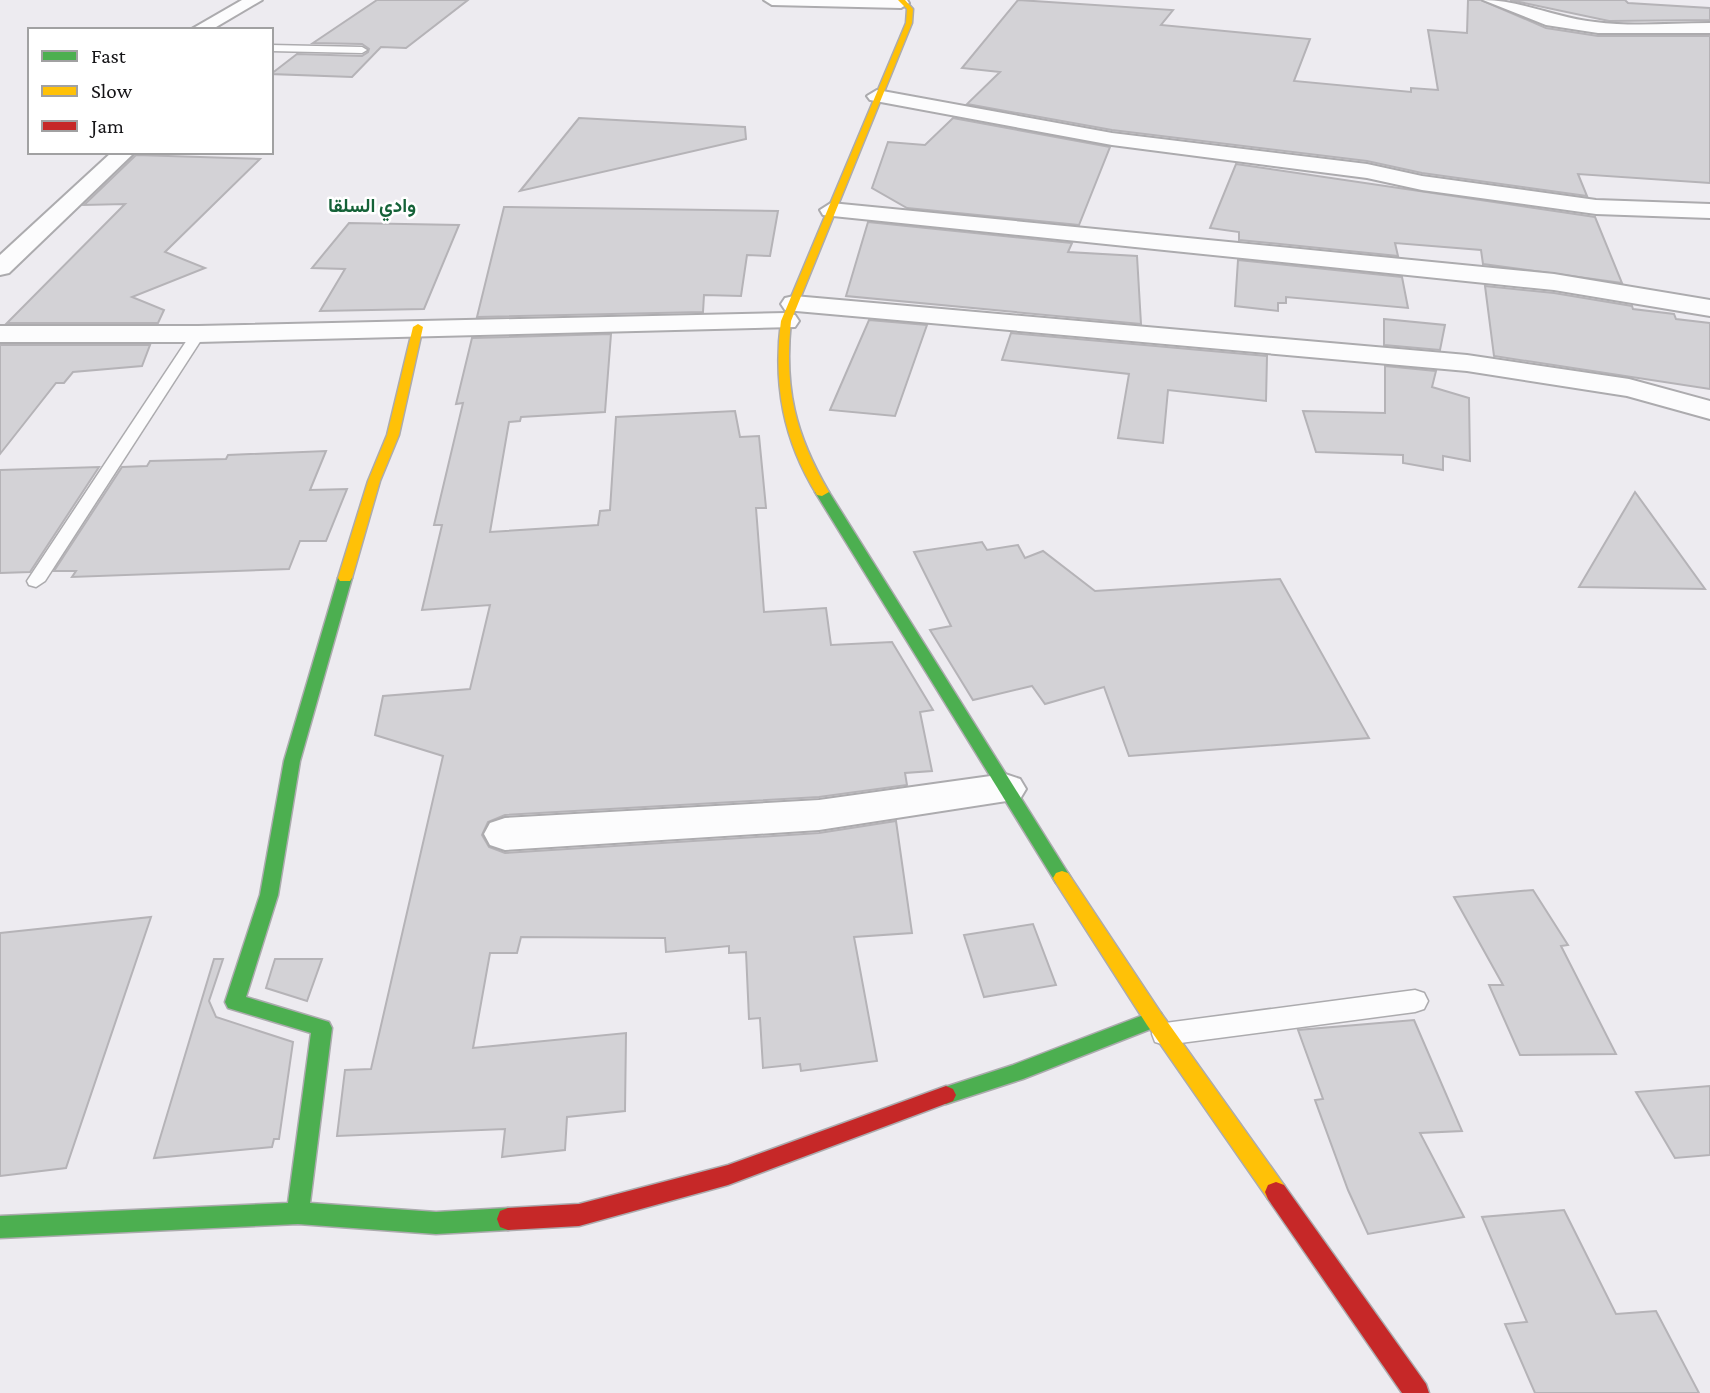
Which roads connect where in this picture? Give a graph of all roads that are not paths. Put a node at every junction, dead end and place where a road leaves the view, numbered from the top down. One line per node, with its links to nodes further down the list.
1 (254, 0): 5 (street)
2 (772, 0): 4 (street)
3 (1491, 0): 6 (street)
4 (901, 2): 9 (street)
5 (202, 28)
6 (1710, 28)
7 (273, 48): 8 (lane)
8 (362, 50)
9 (877, 96): 11 (street); 12 (street)
10 (123, 154): 13 (street)
11 (831, 210): 14 (street); 15 (street)
12 (1710, 211)
13 (0, 268)
14 (1710, 308)
15 (790, 312): 16 (street); 19 (street); 21 (street)
16 (418, 327): 18 (street); 25 (street)
17 (0, 334): 18 (street)
18 (198, 334): 20 (lane)
19 (1710, 410)
20 (36, 581)
21 (1005, 789): 22 (street); 24 (street)
22 (505, 834)
23 (1415, 1001): 24 (lane)
24 (1159, 1027): 25 (street); 27 (street)
25 (298, 1213): 26 (street)
26 (0, 1227)
27 (1417, 1393)

